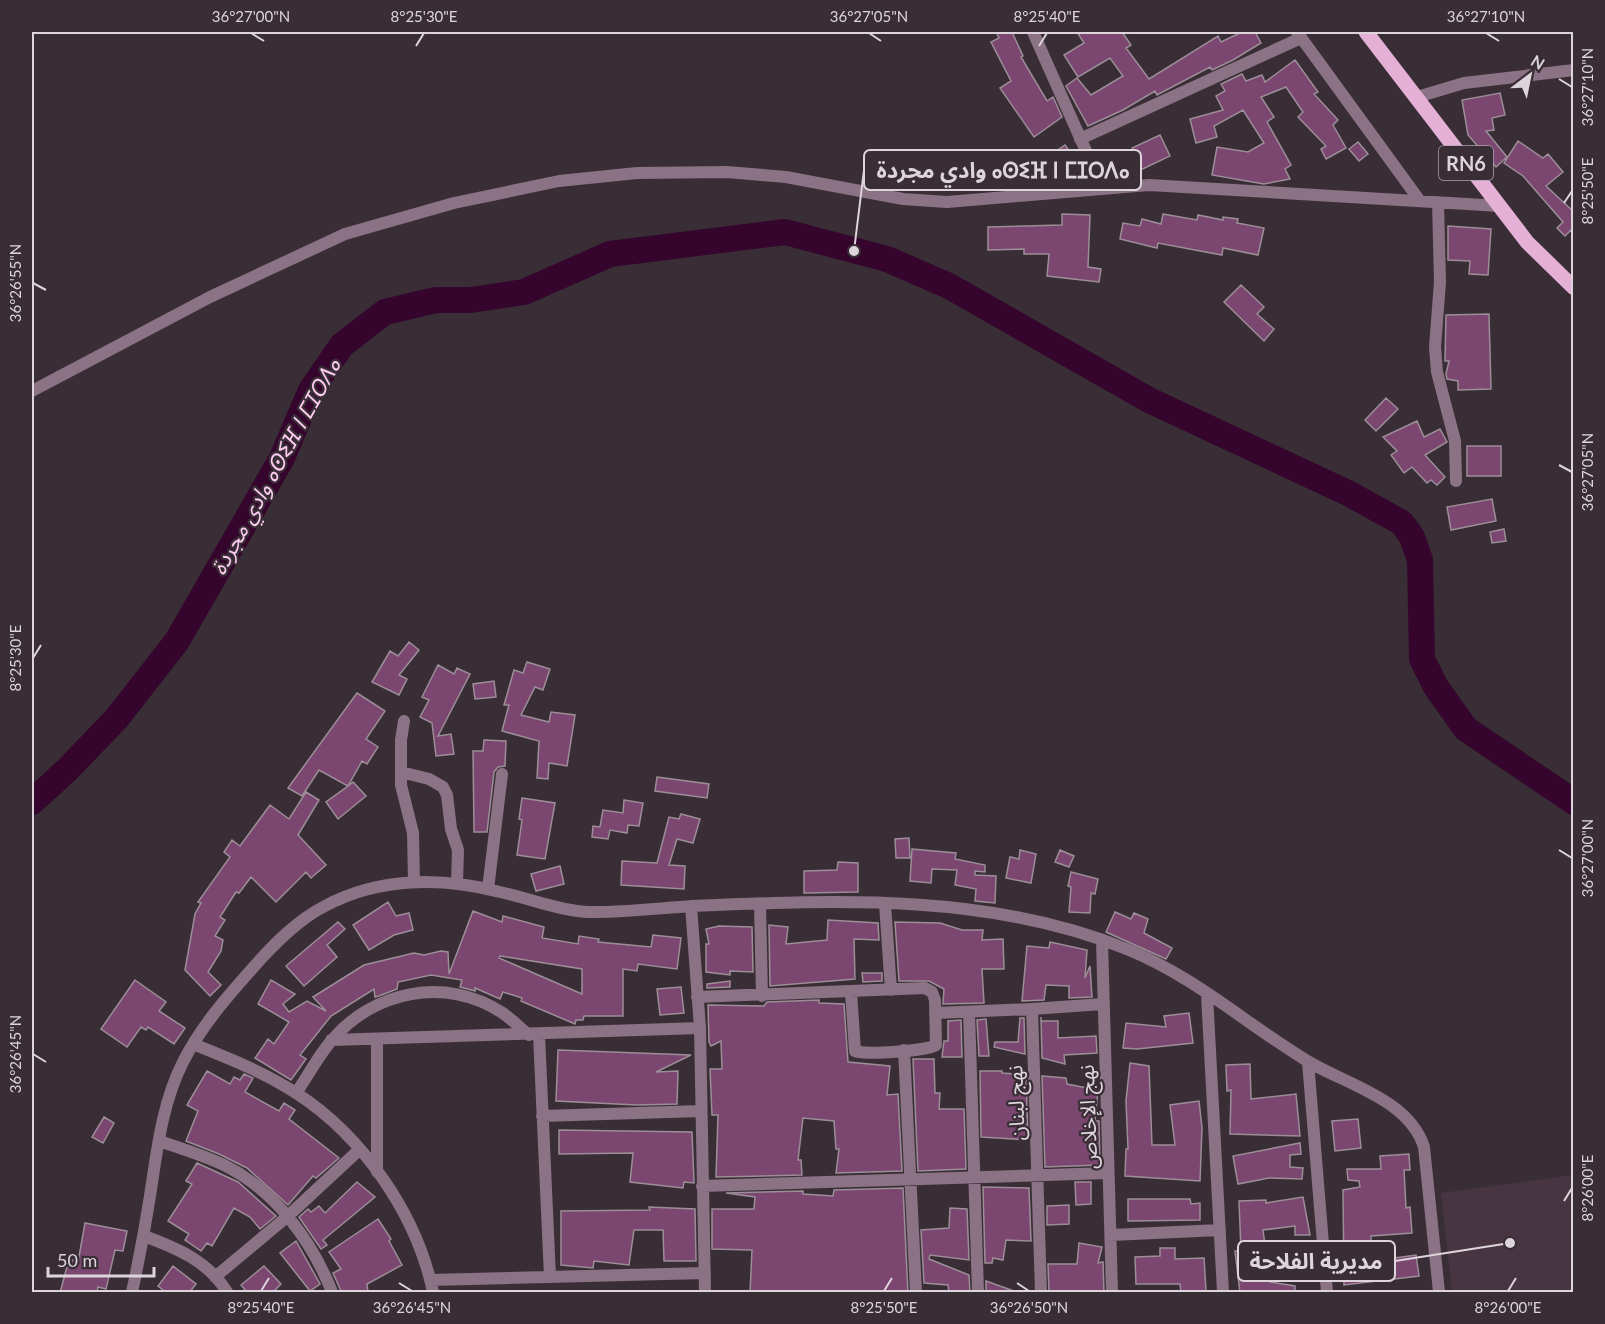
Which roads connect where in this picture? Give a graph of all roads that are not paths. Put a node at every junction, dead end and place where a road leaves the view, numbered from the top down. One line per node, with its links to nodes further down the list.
1 (1033, 32): 6 (street)
2 (1366, 32): 5 (main road, RN6)
3 (1299, 35): 6 (street); 8 (street)
4 (1574, 70): 5 (street)
5 (1416, 97): 10 (main road, RN6)
6 (1080, 139): 7 (street)
7 (1102, 187): 8 (street); 12 (street)
8 (1420, 201): 9 (street)
9 (1438, 202): 10 (street); 13 (street)
10 (1500, 206): 11 (main road, RN6)
11 (1574, 288)
12 (32, 391)
13 (1456, 481)
14 (404, 721): 15 (street)
15 (401, 772): 17 (street); 18 (street)
16 (502, 774): 19 (street)
17 (414, 882): 18 (street); 37 (street)
18 (457, 883): 19 (street)
19 (488, 889): 22 (street)
20 (759, 904): 21 (street); 22 (street); 27 (street)
21 (885, 904): 23 (street); 24 (street)
22 (691, 906): 28 (street)
23 (1102, 941): 26 (street); 29 (street, نهج الإخلاص)
24 (891, 990): 25 (street); 32 (street)
25 (851, 992): 27 (street); 38 (street)
26 (1207, 995): 39 (street); 52 (street)
27 (762, 996): 28 (street)
28 (698, 997): 33 (street)
29 (1103, 1005): 30 (street); 46 (street, نهج الإخلاص)
30 (1032, 1009): 31 (street); 47 (street, نهج لبنان)
31 (969, 1012): 32 (street); 48 (street)
32 (935, 1013): 38 (street)
33 (700, 1029): 34 (street); 41 (street)
34 (534, 1035): 35 (street); 36 (street); 42 (street)
35 (377, 1039): 36 (street); 45 (street)
36 (332, 1040): 40 (street)
37 (193, 1044): 40 (street); 43 (street)
38 (904, 1050): 49 (street)
39 (1308, 1062): 69 (street); 70 (street)
40 (296, 1093): 44 (street)
41 (701, 1111): 42 (street); 50 (street)
42 (542, 1116): 56 (street)
43 (159, 1141): 51 (street); 54 (street)
44 (359, 1150): 45 (street); 51 (street)
45 (377, 1172): 58 (street)
46 (1108, 1173): 47 (street); 53 (street, نهج الإخلاص)
47 (1036, 1176): 48 (street); 66 (street, نهج لبنان)
48 (975, 1177): 49 (street); 65 (street)
49 (909, 1179): 50 (street); 64 (street)
50 (702, 1186): 55 (street)
51 (288, 1216): 57 (street); 61 (street)
52 (1220, 1230): 53 (street); 68 (street)
53 (1111, 1235): 67 (street, نهج الإخلاص)
54 (144, 1236): 57 (street); 59 (street)
55 (705, 1272): 56 (street); 63 (street)
56 (550, 1276): 58 (street)
57 (215, 1277): 60 (street)
58 (430, 1280): 62 (street)
59 (132, 1293)
60 (227, 1293)
61 (332, 1293)
62 (433, 1293)
63 (705, 1293)
64 (916, 1293)
65 (978, 1293)
66 (1041, 1293)
67 (1112, 1293)
68 (1223, 1293)
69 (1327, 1293)
70 (1439, 1293)

